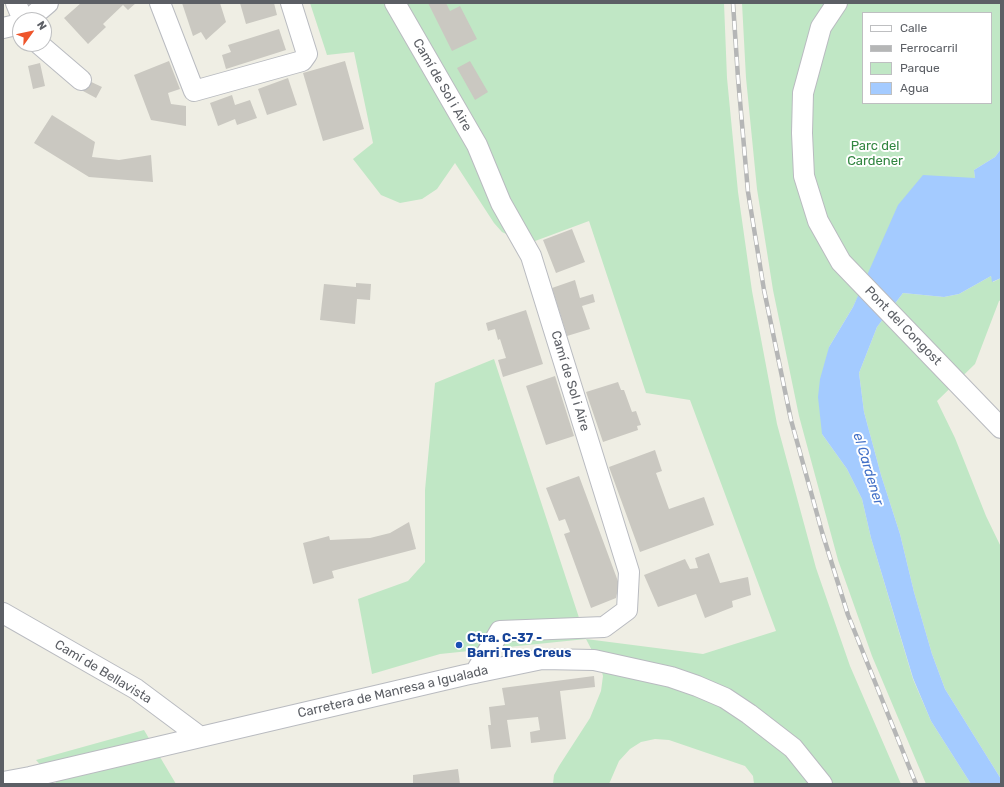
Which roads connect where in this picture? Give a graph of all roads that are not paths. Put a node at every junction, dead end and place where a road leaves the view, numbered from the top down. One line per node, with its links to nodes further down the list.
1 (48, 3): 6 (street)
2 (160, 3): 3 (street)
3 (291, 3)
4 (394, 3): 11 (street, Camí de Sol i Aire)
5 (837, 3): 9 (street, Pont del Congost)
6 (37, 12)
7 (48, 52): 8 (street)
8 (81, 80)
9 (1001, 428)
10 (3, 613): 12 (street, Camí de Bellavista)
11 (475, 673): 12 (street, Carretera de Manresa a Igualada); 15 (street, Carretera de Manresa a Igualada)
12 (199, 736): 13 (street, Carretera de Manresa a Igualada)
13 (30, 781): 14 (street, Carretera de Manresa a Igualada)
14 (3, 782)
15 (822, 784)

